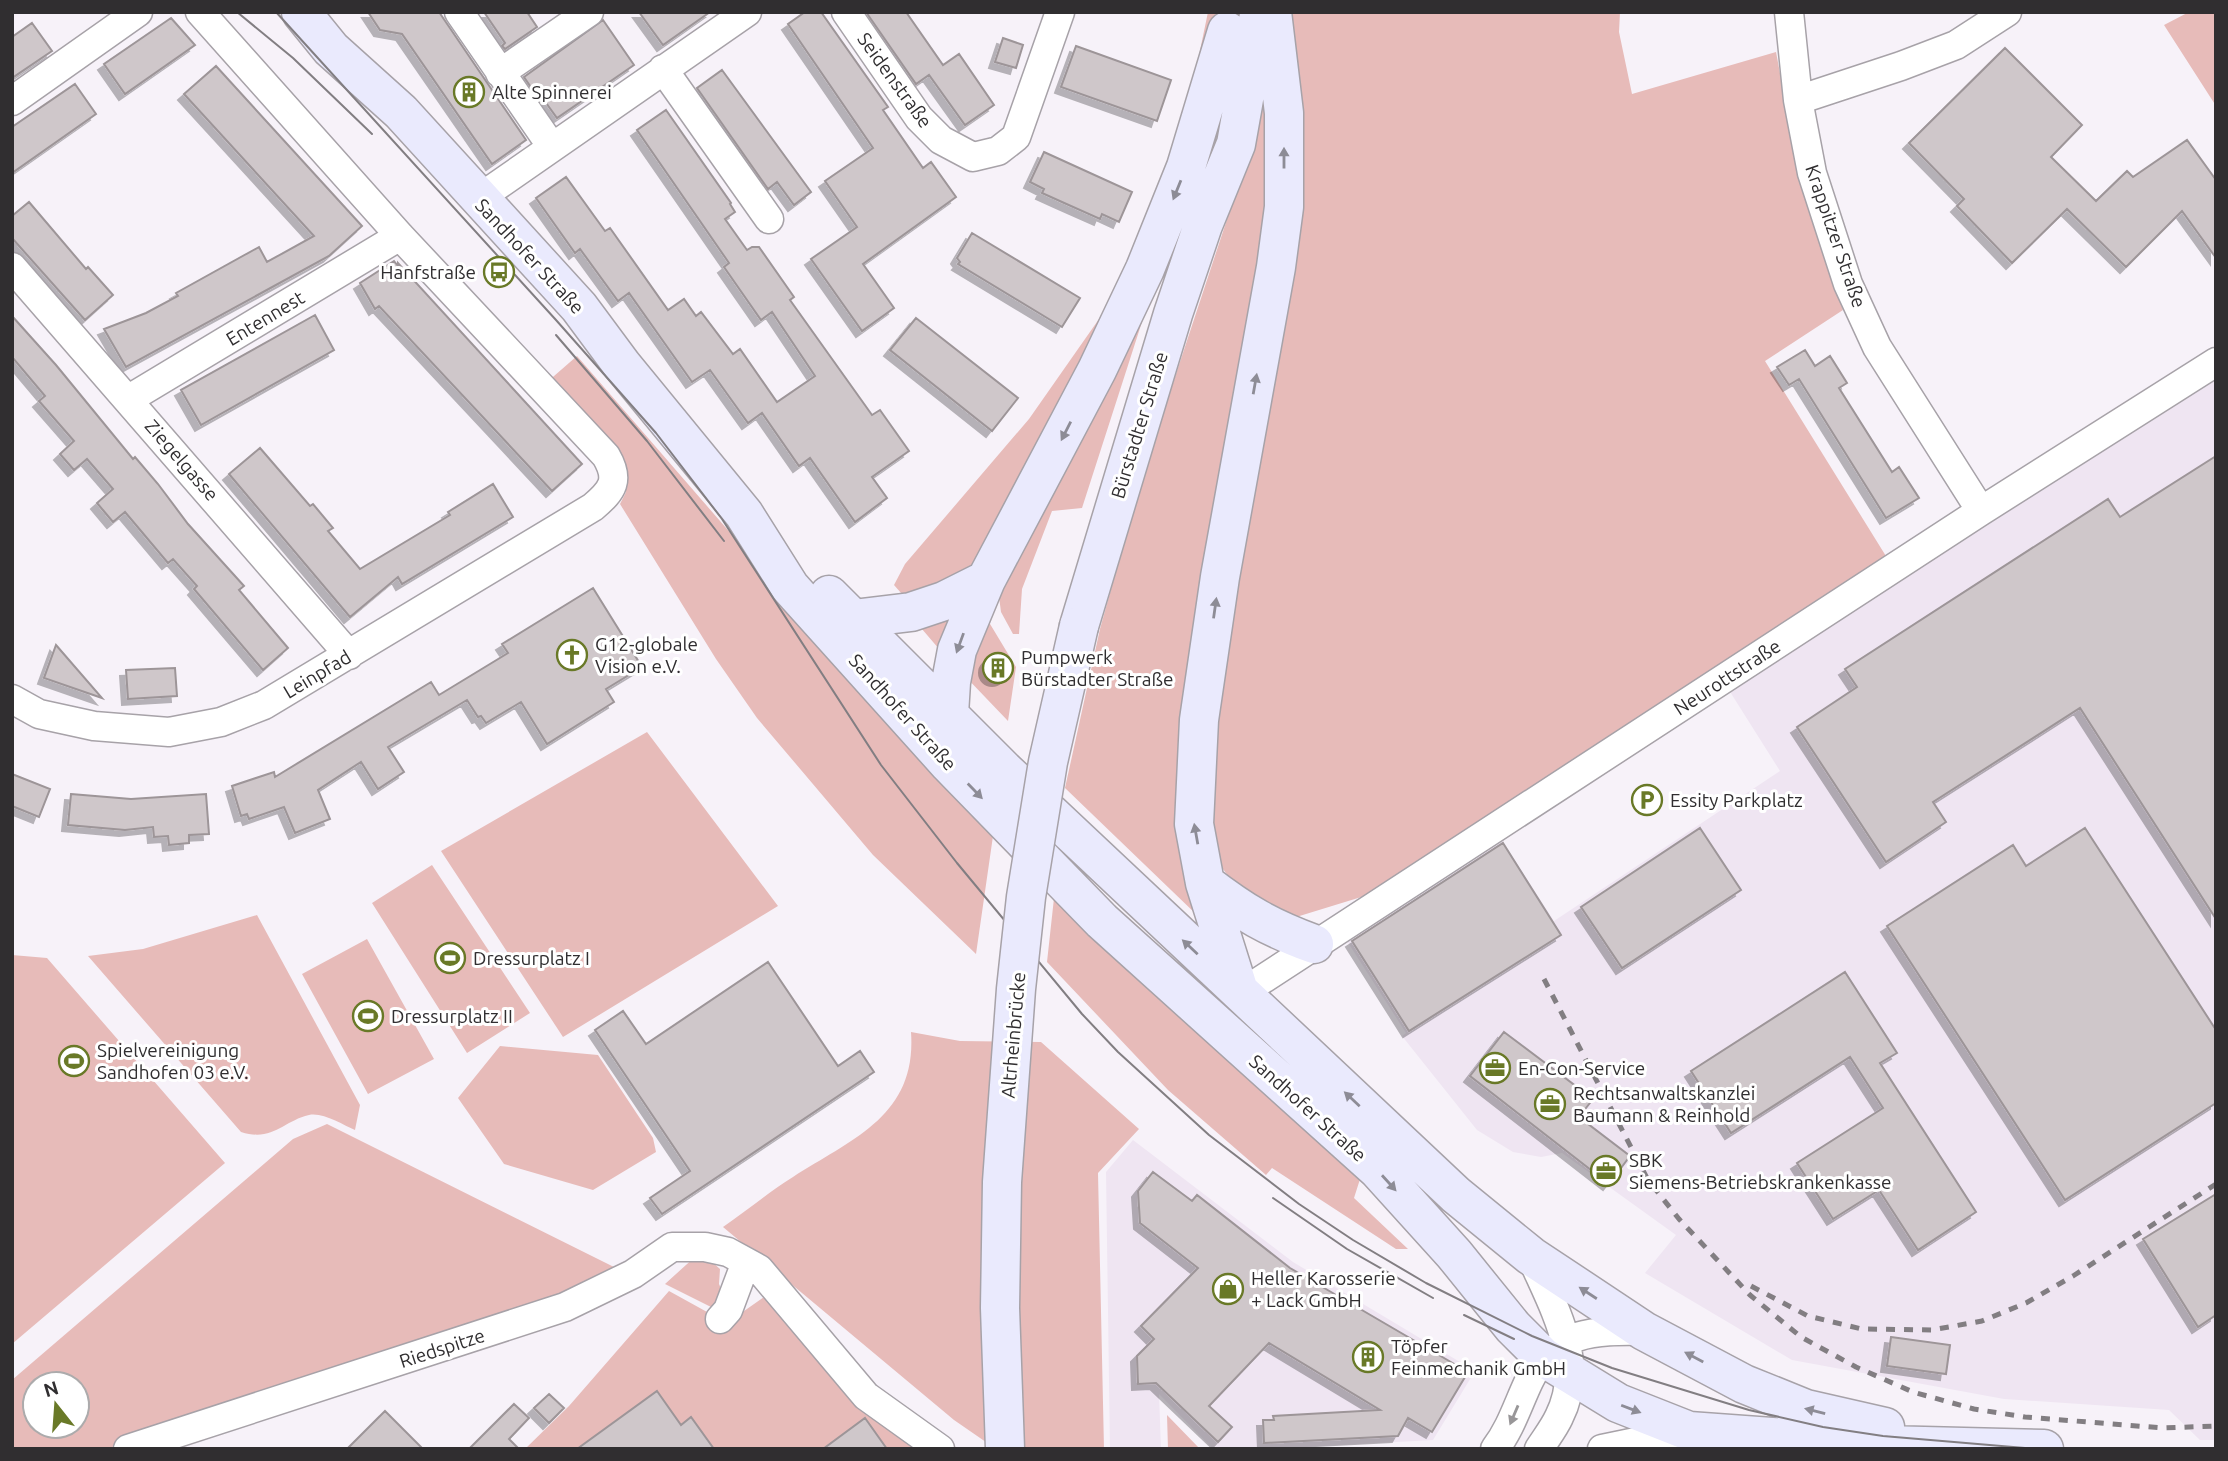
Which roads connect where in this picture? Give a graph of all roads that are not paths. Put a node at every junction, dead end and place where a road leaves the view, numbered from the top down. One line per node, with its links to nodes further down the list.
1 (138, 12): 16 (street)
2 (200, 12): 20 (street)
3 (301, 12): 18 (street, Sandhofer Straße)
4 (459, 12): 14 (street)
5 (589, 12): 14 (street)
6 (747, 12): 13 (street)
7 (846, 12): 8 (street, Seidenstraße)
8 (1060, 12)
9 (1272, 12): 33 (street, one-way to 9)
10 (1789, 12): 15 (street, Krappitzer Straße)
11 (2007, 12): 15 (street)
12 (1238, 19): 26 (street, one-way to 26); 28 (street, Bürstadter Straße)
13 (663, 69): 17 (street); 19 (street)
14 (500, 73): 17 (street)
15 (1798, 100): 24 (street, Krappitzer Straße)
16 (12, 101)
17 (552, 147): 18 (street)
18 (478, 199): 25 (street, Sandhofer Straße)
19 (769, 219)
20 (400, 236): 23 (street, Entennest); 29 (street, Leinpfad)
21 (12, 267): 23 (street, Ziegelgasse)
22 (2216, 362): 24 (street, Neurottstraße)
23 (130, 399): 29 (street, Ziegelgasse)
24 (1981, 512): 34 (street, Neurottstraße)
25 (744, 514): 27 (street, Sandhofer Straße); 32 (street, Sandhofer Straße)
26 (986, 580): 27 (street); 31 (street, one-way to 31)
27 (853, 619): 31 (street, Sandhofer Straße)
28 (1079, 626): 46 (street, Altrheinbrücke, bridge)
29 (349, 654): 30 (street, Leinpfad)
30 (12, 699)
31 (948, 712): 32 (street); 35 (street, Sandhofer Straße, one-way to 31)
32 (949, 764): 36 (street, Sandhofer Straße, one-way to 36)
33 (1205, 883): 34 (street); 35 (street)
34 (1314, 944): 35 (street, Neurottstraße)
35 (1240, 994): 36 (street); 37 (street, Sandhofer Straße, one-way to 35)
36 (1214, 1022): 41 (street, Sandhofer Straße, one-way to 41)
37 (1531, 1256): 40 (street, Sandhofer Straße, one-way to 37); 41 (street)
38 (746, 1262): 39 (street); 44 (street, Riedspitze); 45 (street, Riedspitze)
39 (720, 1319)
40 (1644, 1331): 41 (street); 43 (street, Sandhofer Straße, one-way to 40)
41 (1560, 1358): 42 (street, Sandhofer Straße, one-way to 42); 47 (street, one-way to 47); 48 (street)
42 (1689, 1431): 43 (street, Sandhofer Straße); 49 (street)
43 (2003, 1446): 50 (street, Sandhofer Straße)
44 (128, 1449)
45 (940, 1449)
46 (1005, 1449)
47 (1495, 1449)
48 (1539, 1449)
49 (1602, 1449)
50 (2044, 1449)

